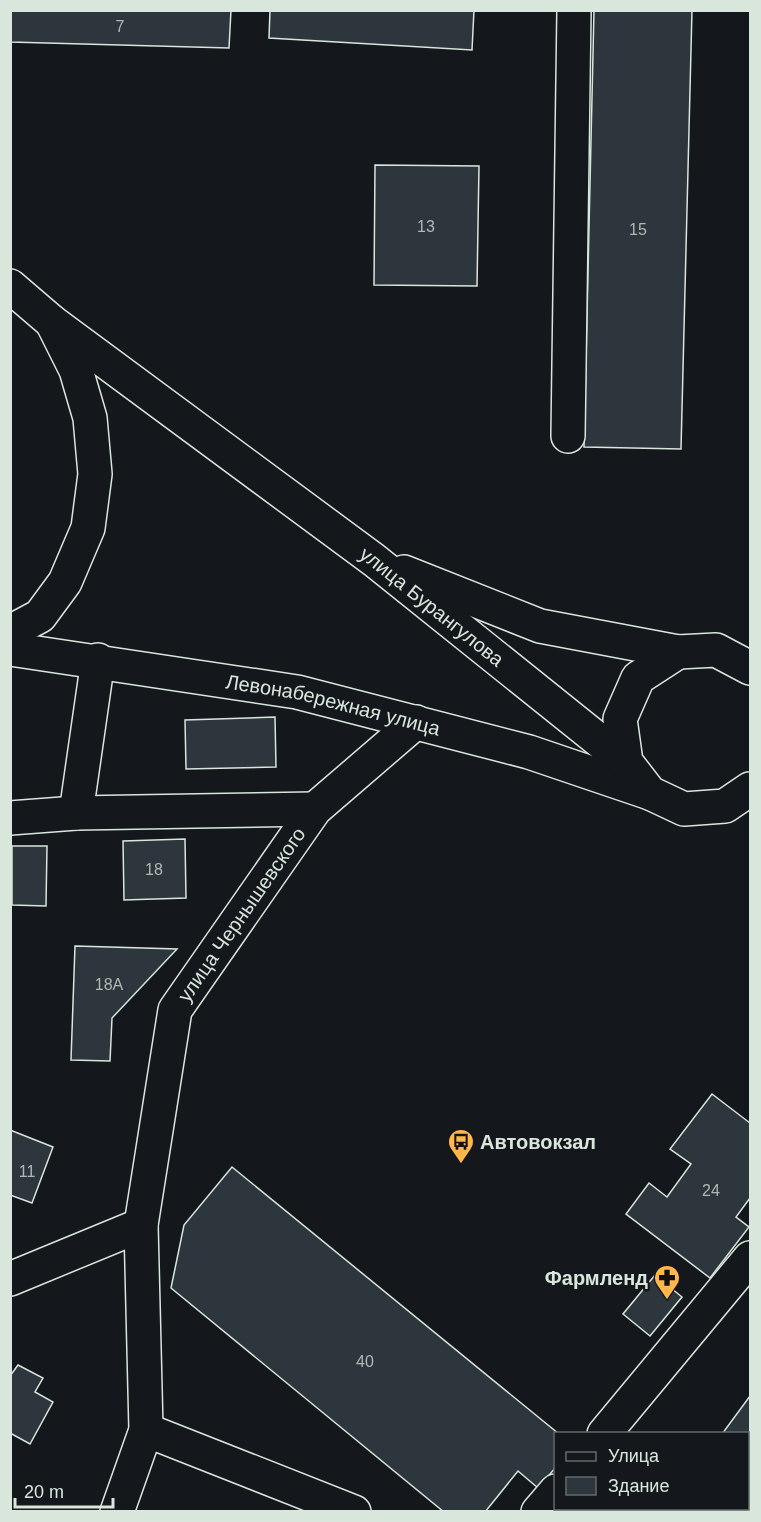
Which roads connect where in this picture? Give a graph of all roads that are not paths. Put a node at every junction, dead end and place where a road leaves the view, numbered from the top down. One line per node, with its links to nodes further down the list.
1 (574, 10): 4 (street)
2 (10, 286): 3 (street)
3 (52, 322): 5 (street); 6 (street)
4 (568, 436)
5 (374, 560): 8 (street, улица Бурангулова); 12 (street, улица Бурангулова)
6 (10, 632)
7 (10, 649): 9 (street, Левонабережная улица)
8 (678, 652): 10 (street, улица Бурангулова); 12 (street, улица Бурангулова)
9 (98, 660): 11 (street, Левонабережная улица); 16 (street)
10 (750, 668)
11 (416, 722): 13 (street, Левонабережная улица); 15 (street, улица Чернышевского)
12 (626, 762): 13 (street, улица Бурангулова)
13 (650, 793): 14 (street, улица Бурангулова)
14 (742, 802)
15 (315, 809): 16 (street); 18 (street, улица Чернышевского)
16 (76, 813): 17 (street)
17 (10, 818)
18 (141, 1225): 20 (street); 21 (street, улица Чернышевского)
19 (750, 1258): 22 (street)
20 (10, 1279)
21 (146, 1430): 24 (street, улица Чернышевского); 25 (street)
22 (606, 1432)
23 (554, 1492): 26 (street)
24 (117, 1512)
25 (354, 1512)
26 (538, 1512)

